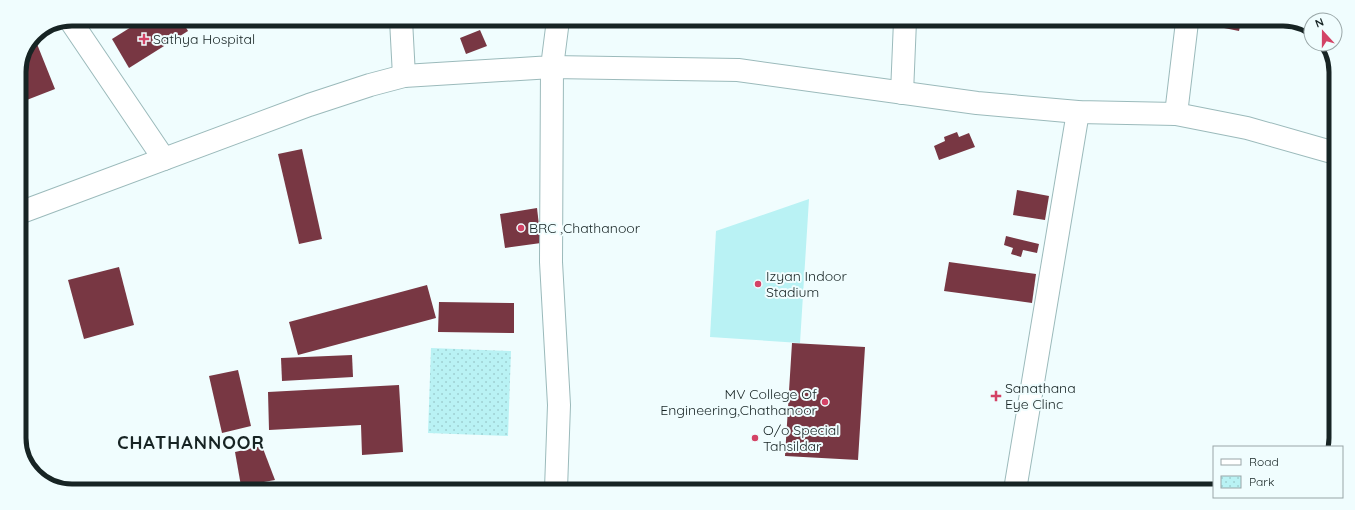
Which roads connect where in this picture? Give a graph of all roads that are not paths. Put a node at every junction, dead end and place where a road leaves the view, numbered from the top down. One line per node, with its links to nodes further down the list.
1 (74, 26): 12 (street)
2 (401, 26): 7 (street)
3 (557, 26): 6 (street)
4 (905, 26): 8 (street)
5 (1187, 26): 10 (street)
6 (552, 67): 7 (street); 8 (street); 14 (street)
7 (404, 76): 12 (street)
8 (902, 93): 9 (street)
9 (1078, 112): 10 (street); 15 (street)
10 (1176, 114): 11 (street)
11 (1329, 151)
12 (164, 159): 13 (street)
13 (26, 210)
14 (556, 484)
15 (1016, 484)

